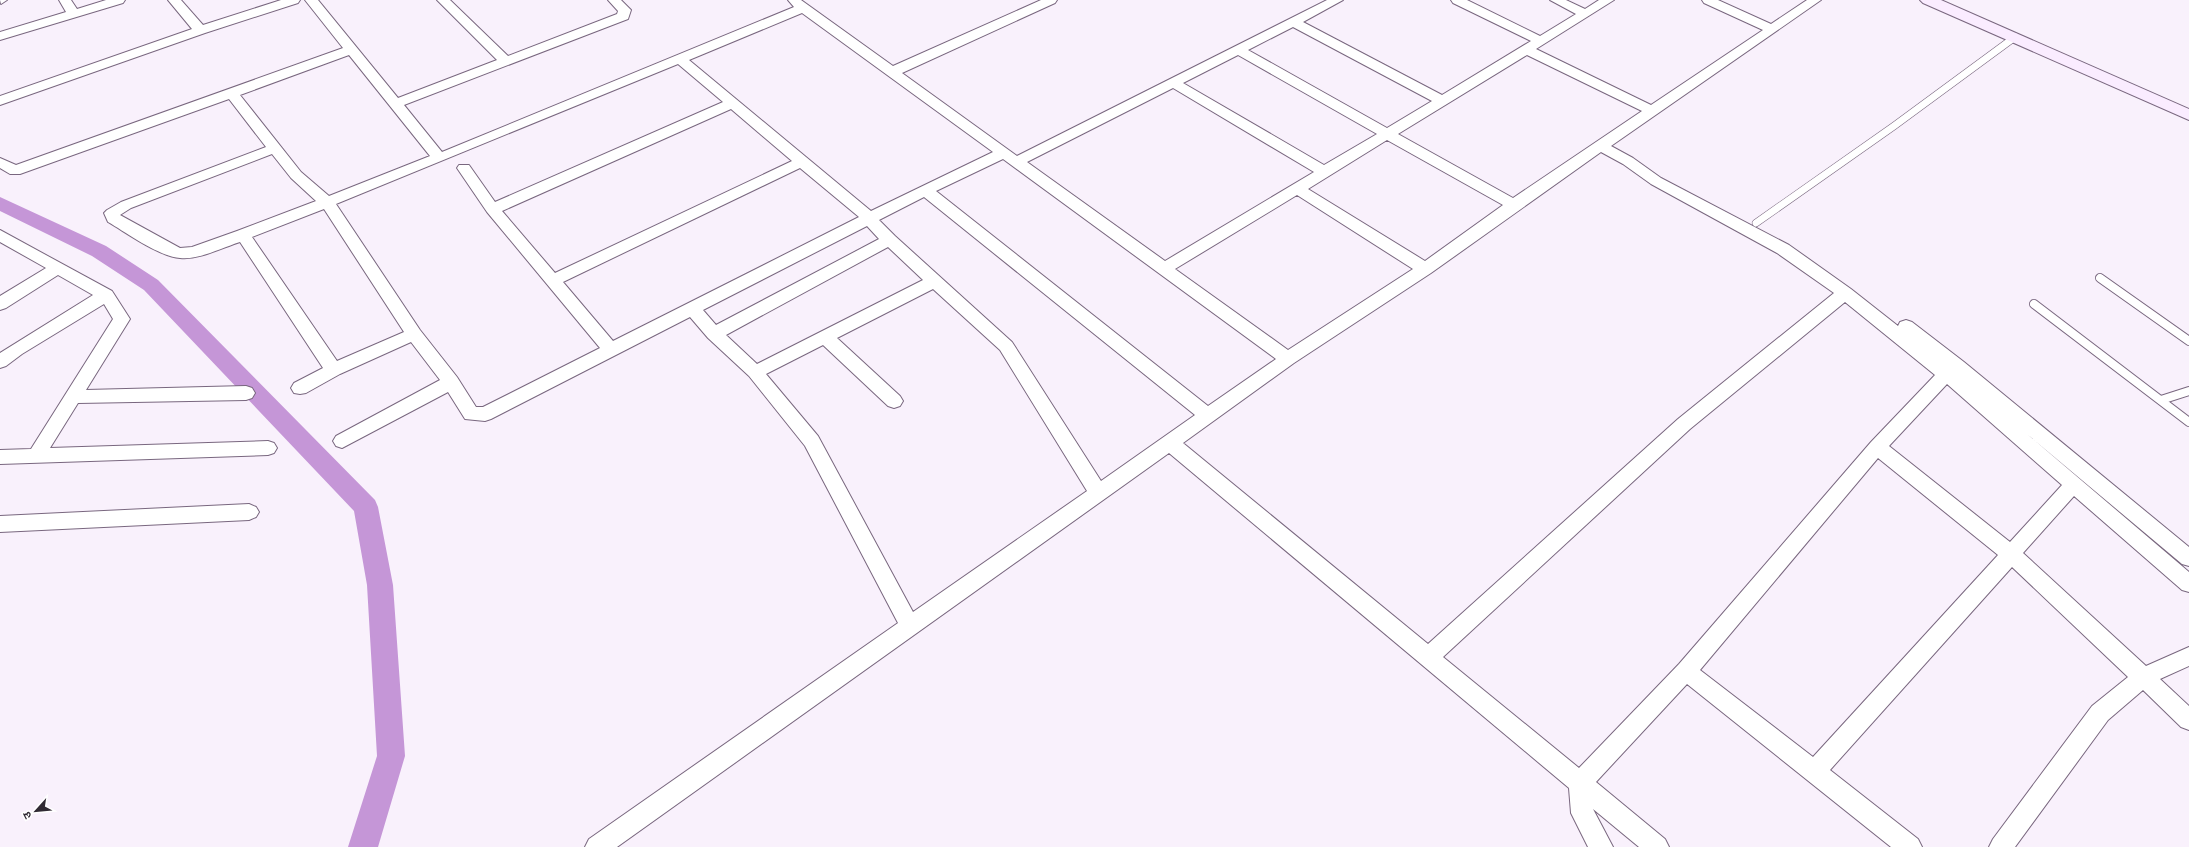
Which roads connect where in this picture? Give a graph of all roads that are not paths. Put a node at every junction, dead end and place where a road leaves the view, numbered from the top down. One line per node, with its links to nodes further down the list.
1 (65, 0): 18 (street)
2 (119, 0): 18 (street)
3 (174, 0): 22 (street)
4 (294, 0): 15 (street)
5 (311, 0): 26 (street)
6 (443, 0): 30 (street)
7 (614, 0): 30 (street)
8 (1337, 0): 20 (street)
9 (1457, 0): 25 (street)
10 (1556, 0): 19 (street)
11 (1608, 0): 19 (street)
12 (1708, 0): 21 (street)
13 (1815, 0): 21 (street)
14 (1928, 0): 24 (street)
15 (283, 2): 22 (street)
16 (1042, 2): 31 (street)
17 (797, 4): 29 (street); 31 (street)
18 (74, 14): 23 (street)
19 (1586, 14): 25 (street)
20 (1293, 22): 27 (street); 34 (street)
21 (1772, 29): 38 (street)
22 (200, 30): 35 (street)
23 (0, 36)
24 (2015, 37): 39 (street); 56 (lane)
25 (1541, 41): 28 (street)
26 (352, 50): 33 (street); 37 (street)
27 (1238, 50): 32 (street); 40 (street)
28 (1527, 50): 34 (street); 38 (street)
29 (680, 59): 36 (street); 43 (street)
30 (507, 62): 37 (street)
31 (892, 72): 44 (street)
32 (1174, 82): 44 (street); 49 (street)
33 (232, 92): 42 (street); 47 (street)
34 (1443, 100): 40 (street)
35 (0, 101)
36 (733, 103): 45 (street); 54 (street)
37 (395, 104): 43 (street)
38 (1652, 111): 41 (street)
39 (2189, 115)
40 (1386, 135): 49 (street); 53 (street)
41 (1602, 146): 46 (street); 53 (street)
42 (276, 148): 52 (street); 58 (street)
43 (439, 158): 52 (street)
44 (1010, 158): 51 (street); 61 (street)
45 (803, 161): 55 (street); 64 (street)
46 (1628, 161): 56 (street); 66 (street)
47 (0, 162)
48 (464, 168): 54 (street)
49 (1325, 172): 50 (street)
50 (1298, 189): 61 (street); 62 (street)
51 (926, 190): 55 (street); 90 (street)
52 (326, 202): 58 (street); 71 (street)
53 (1514, 205): 62 (street)
54 (492, 209): 64 (street)
55 (870, 219): 59 (street); 70 (street)
56 (1756, 223): 81 (street)
57 (0, 235): 60 (street)
58 (243, 235): 80 (street)
59 (889, 240): 65 (street); 72 (street)
60 (58, 268): 67 (street); 68 (street)
61 (1164, 269): 78 (street)
62 (1425, 269): 78 (street)
63 (2100, 278): 74 (lane)
64 (551, 281): 77 (street)
65 (934, 281): 73 (street); 99 (street)
66 (1845, 293): 81 (street); 106 (street)
67 (106, 295): 76 (street); 87 (street)
68 (0, 304)
69 (2034, 304): 88 (lane)
70 (693, 309): 72 (street); 77 (street)
71 (414, 334): 80 (street); 83 (street)
72 (714, 334): 82 (street)
73 (824, 336): 82 (street); 89 (street)
74 (2189, 341)
75 (0, 342): 76 (street)
76 (16, 350): 79 (street)
77 (610, 350): 83 (street)
78 (1288, 358): 90 (street)
79 (0, 362)
80 (334, 370): 84 (street)
81 (1952, 370): 94 (street); 98 (street); 103 (street)
82 (755, 372): 105 (street)
83 (451, 382): 92 (street)
84 (300, 388)
85 (2189, 391): 88 (lane)
86 (246, 393): 87 (street)
87 (73, 397): 96 (street)
88 (2161, 400): 91 (lane)
89 (894, 401)
90 (1207, 415): 93 (street)
91 (2189, 422)
92 (342, 441)
93 (1170, 443): 99 (street); 106 (street)
94 (1877, 447): 102 (street); 108 (street)
95 (268, 448): 96 (street)
96 (36, 456): 97 (street)
97 (0, 457)
98 (2073, 485): 102 (street); 104 (street)
99 (1098, 493): 105 (street)
100 (249, 512): 101 (street)
101 (0, 524)
102 (2010, 553): 109 (street); 111 (street)
103 (2189, 558)
104 (2189, 584)
105 (909, 625): 113 (street)
106 (1428, 656): 112 (street)
107 (2189, 656): 109 (street)
108 (1686, 671): 111 (street); 112 (street)
109 (2143, 677): 110 (street); 117 (street)
110 (2189, 720)
111 (1814, 772): 116 (street)
112 (1580, 783): 114 (street); 115 (street)
113 (597, 847)
114 (1600, 847)
115 (1658, 847)
116 (1910, 847)
117 (2001, 847)

